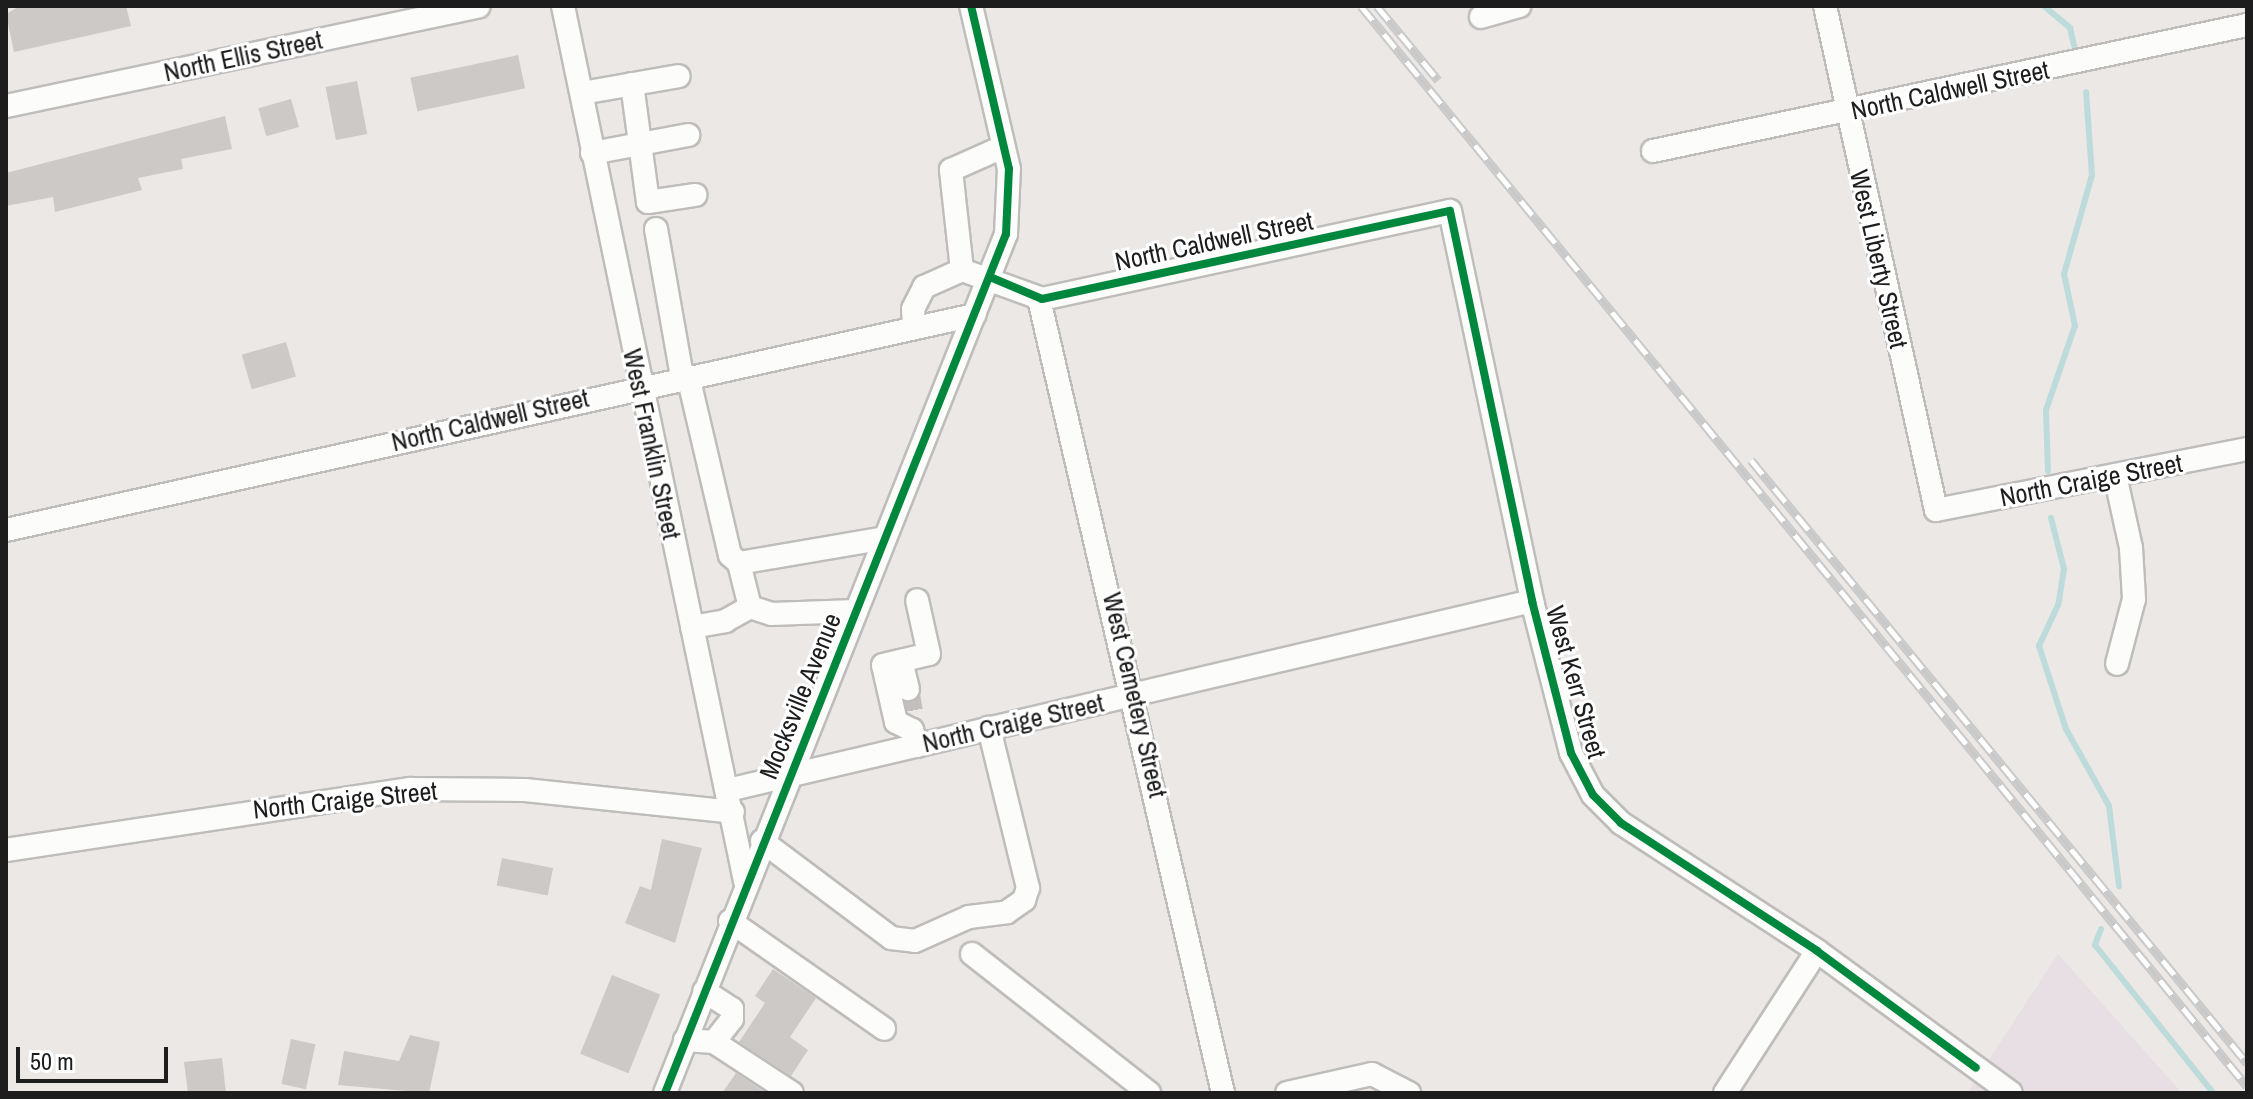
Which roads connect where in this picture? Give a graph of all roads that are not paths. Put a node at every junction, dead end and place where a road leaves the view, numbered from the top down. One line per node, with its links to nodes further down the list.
1 (479, 6): 11 (street, North Ellis Street)
2 (563, 6): 10 (street, West Franklin Street)
3 (971, 6): 15 (street)
4 (1519, 6): 6 (street)
5 (1825, 6): 12 (street, West Liberty Street)
6 (1481, 17)
7 (2247, 25): 12 (street, North Caldwell Street)
8 (679, 76): 9 (street)
9 (632, 84): 10 (street); 14 (street)
10 (582, 93): 17 (street, West Franklin Street)
11 (6, 106)
12 (1846, 112): 16 (street, North Caldwell Street); 30 (street, West Liberty Street)
13 (688, 135): 14 (street)
14 (639, 142): 17 (street); 18 (street)
15 (1003, 147): 21 (street); 22 (street)
16 (1653, 151)
17 (592, 153): 27 (street, West Franklin Street)
18 (695, 195)
19 (1450, 211): 23 (street, North Caldwell Street); 35 (street, West Kerr Street)
20 (656, 229): 26 (street)
21 (962, 270): 22 (street); 25 (street)
22 (990, 277): 23 (street); 24 (street)
23 (1039, 299): 42 (street, West Cemetery Street)
24 (974, 315): 25 (street, North Caldwell Street); 32 (street, Mocksville Avenue)
25 (914, 327): 26 (street, North Caldwell Street)
26 (685, 376): 27 (street, North Caldwell Street); 33 (street)
27 (638, 386): 31 (street, North Caldwell Street); 38 (street, West Franklin Street)
28 (2247, 449): 29 (street, North Craige Street)
29 (2115, 475): 30 (street, North Craige Street); 40 (street)
30 (1936, 510)
31 (6, 530)
32 (885, 538): 33 (street); 37 (street, Mocksville Avenue)
33 (739, 563): 36 (street)
34 (917, 600): 39 (street)
35 (1532, 601): 42 (street, North Craige Street); 52 (street, West Kerr Street)
36 (750, 607): 37 (street); 38 (street)
37 (856, 611): 45 (street, Mocksville Avenue)
38 (692, 627): 46 (street, West Franklin Street)
39 (901, 661): 41 (street); 44 (street)
40 (2117, 664)
41 (908, 689)
42 (1136, 693): 43 (street, North Craige Street); 61 (street, West Cemetery Street)
43 (989, 728): 44 (street, North Craige Street); 48 (street)
44 (914, 731): 45 (street, North Craige Street)
45 (789, 776): 46 (street, North Craige Street); 48 (street, Mocksville Avenue)
46 (728, 790): 47 (street, West Franklin Street)
47 (733, 812): 49 (street, North Craige Street); 50 (street, West Franklin Street)
48 (762, 841): 50 (street, Mocksville Avenue)
49 (6, 850)
50 (745, 881): 51 (street, Mocksville Avenue)
51 (730, 921): 54 (street, Mocksville Avenue); 55 (street)
52 (1817, 951): 64 (street); 65 (street, West Kerr Street)
53 (972, 954): 60 (street)
54 (704, 991): 56 (street, Mocksville Avenue); 57 (street)
55 (884, 1029)
56 (685, 1040): 57 (street); 58 (street, Mocksville Avenue)
57 (714, 1042): 59 (street)
58 (665, 1093)
59 (792, 1093)
60 (1149, 1093)
61 (1223, 1093)
62 (1287, 1093): 63 (street)
63 (1409, 1093)
64 (1725, 1093)
65 (2011, 1093)

